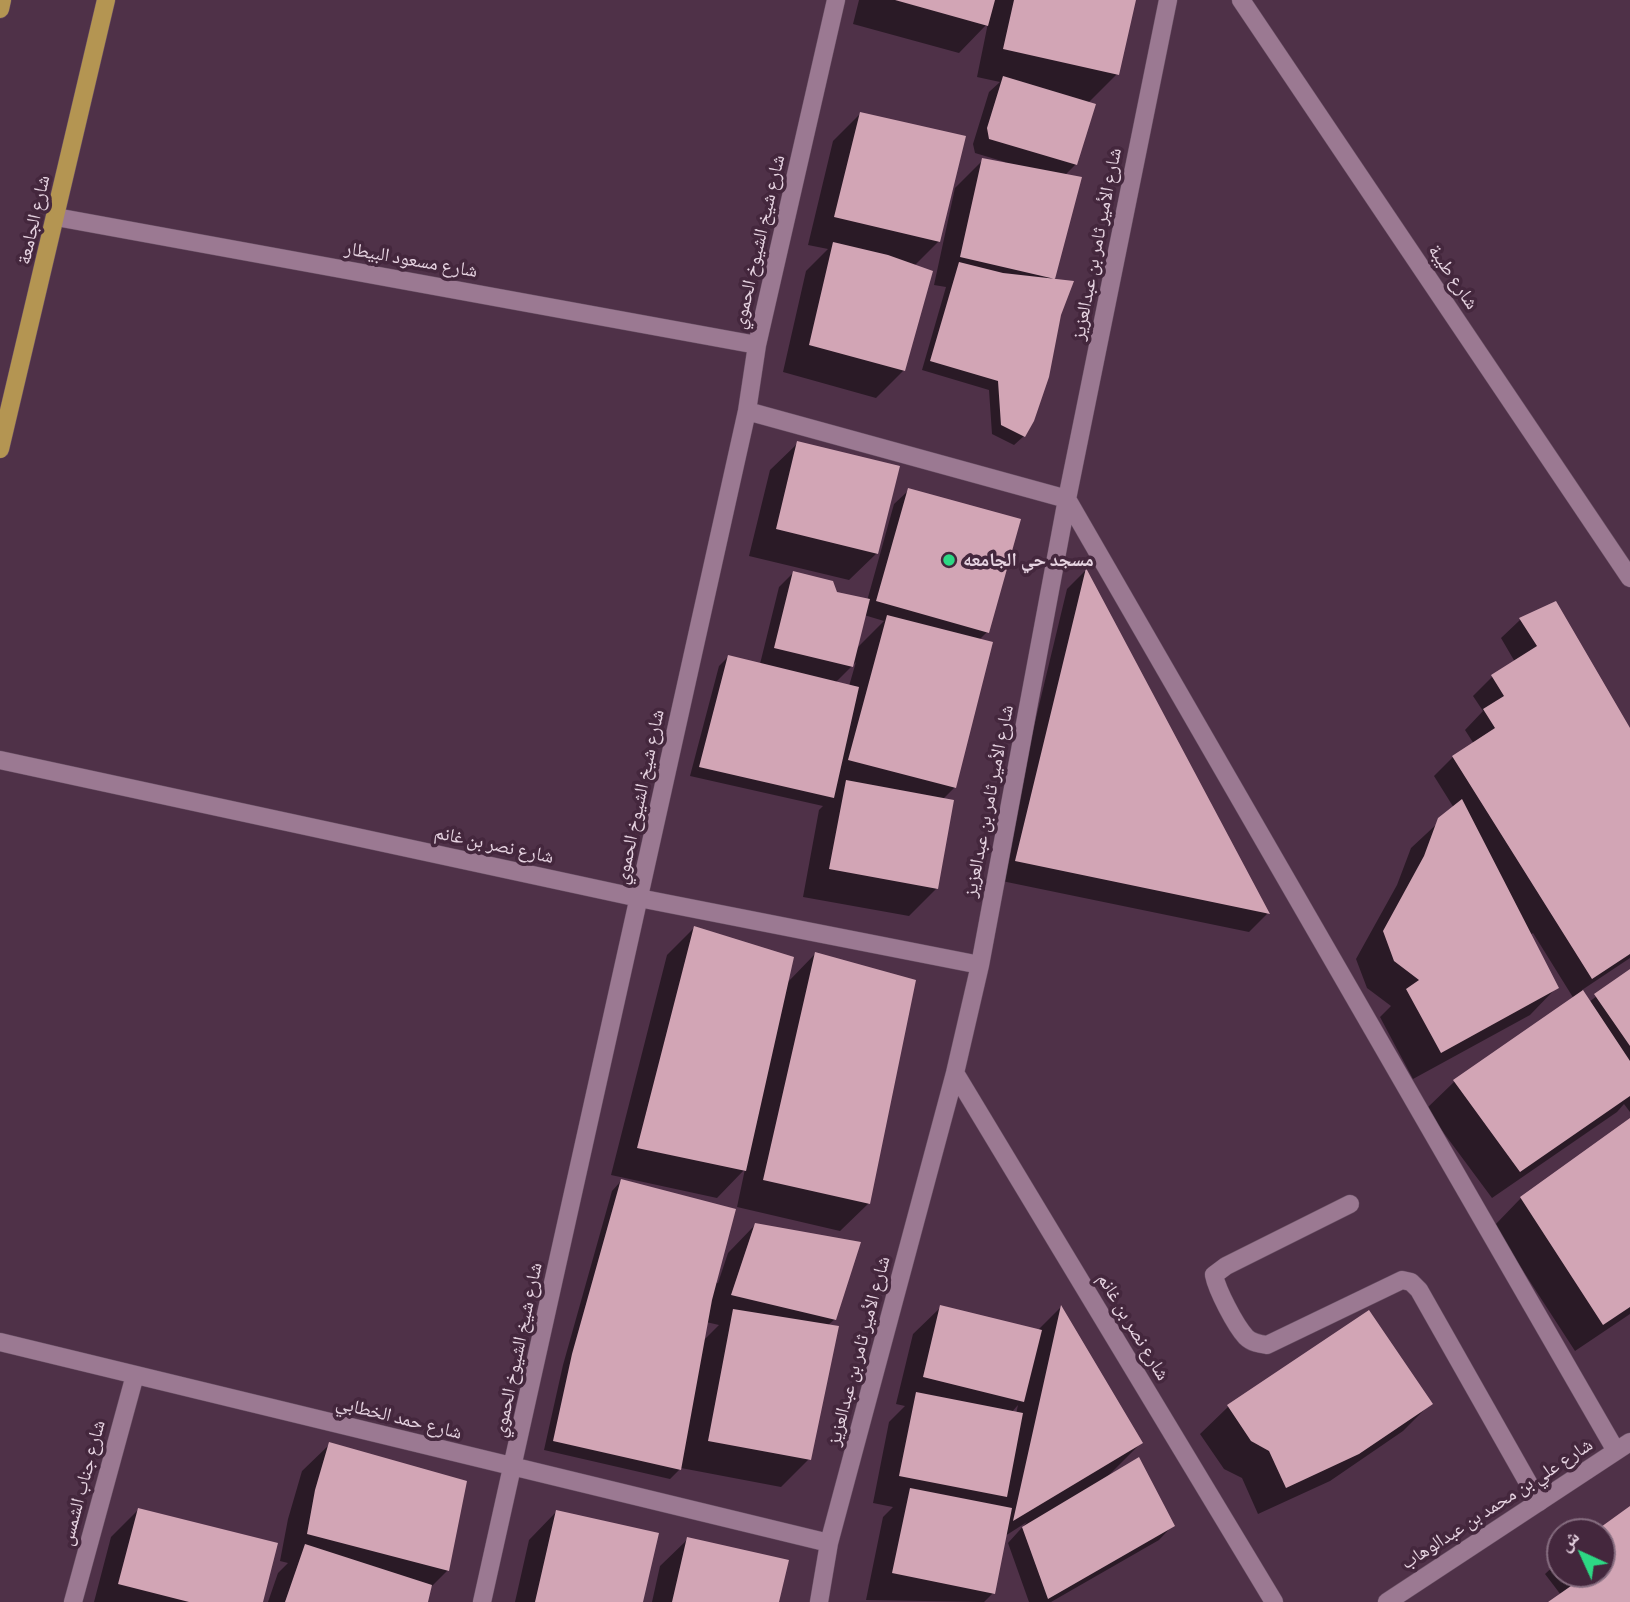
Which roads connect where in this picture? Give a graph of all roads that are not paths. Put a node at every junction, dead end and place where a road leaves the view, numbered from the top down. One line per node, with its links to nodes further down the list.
1 (2, 0): 6 (main road)
2 (106, 0): 7 (main road, شارع الجامعة)
3 (836, 0): 8 (street, شارع شيخ الشيوخ الحموي)
4 (1168, 0): 11 (street, شارع الأمير ثامر بن عبدالعزيز)
5 (1241, 0): 12 (street, شارع طيبة)
6 (0, 9)
7 (56, 217): 8 (street, شارع مسعود البيطار); 10 (main road, شارع الجامعة)
8 (757, 345): 9 (street, شارع شيخ الشيوخ الحموي)
9 (747, 411): 11 (street); 14 (street, شارع شيخ الشيوخ الحموي)
10 (0, 449)
11 (1067, 499): 15 (street, شارع الأمير ثامر بن عبدالعزيز); 20 (street)
12 (1630, 578)
13 (0, 760): 14 (street, شارع نصر بن غانم)
14 (639, 898): 15 (street, شارع نصر بن غانم); 21 (street, شارع شيخ الشيوخ الحموي)
15 (980, 965): 16 (street, شارع الأمير ثامر بن عبدالعزيز)
16 (955, 1073): 23 (street, شارع الأمير ثامر بن عبدالعزيز); 27 (street, شارع نصر بن غانم)
17 (1350, 1204): 22 (street)
18 (0, 1342): 19 (street, شارع حمد الخطابي)
19 (135, 1375): 21 (street, شارع حمد الخطابي); 24 (street, شارع جناب الشمس)
20 (1623, 1446): 22 (street, شارع علي بن محمد بن عبدالوهاب)
21 (513, 1468): 23 (street, شارع حمد الخطابي); 25 (street, شارع شيخ الشيوخ الحموي)
22 (1539, 1502): 28 (street, شارع علي بن محمد بن عبدالوهاب)
23 (829, 1543): 26 (street, شارع الأمير ثامر بن عبدالعزيز)
24 (73, 1602)
25 (482, 1602)
26 (819, 1602)
27 (1274, 1602)
28 (1387, 1602)

